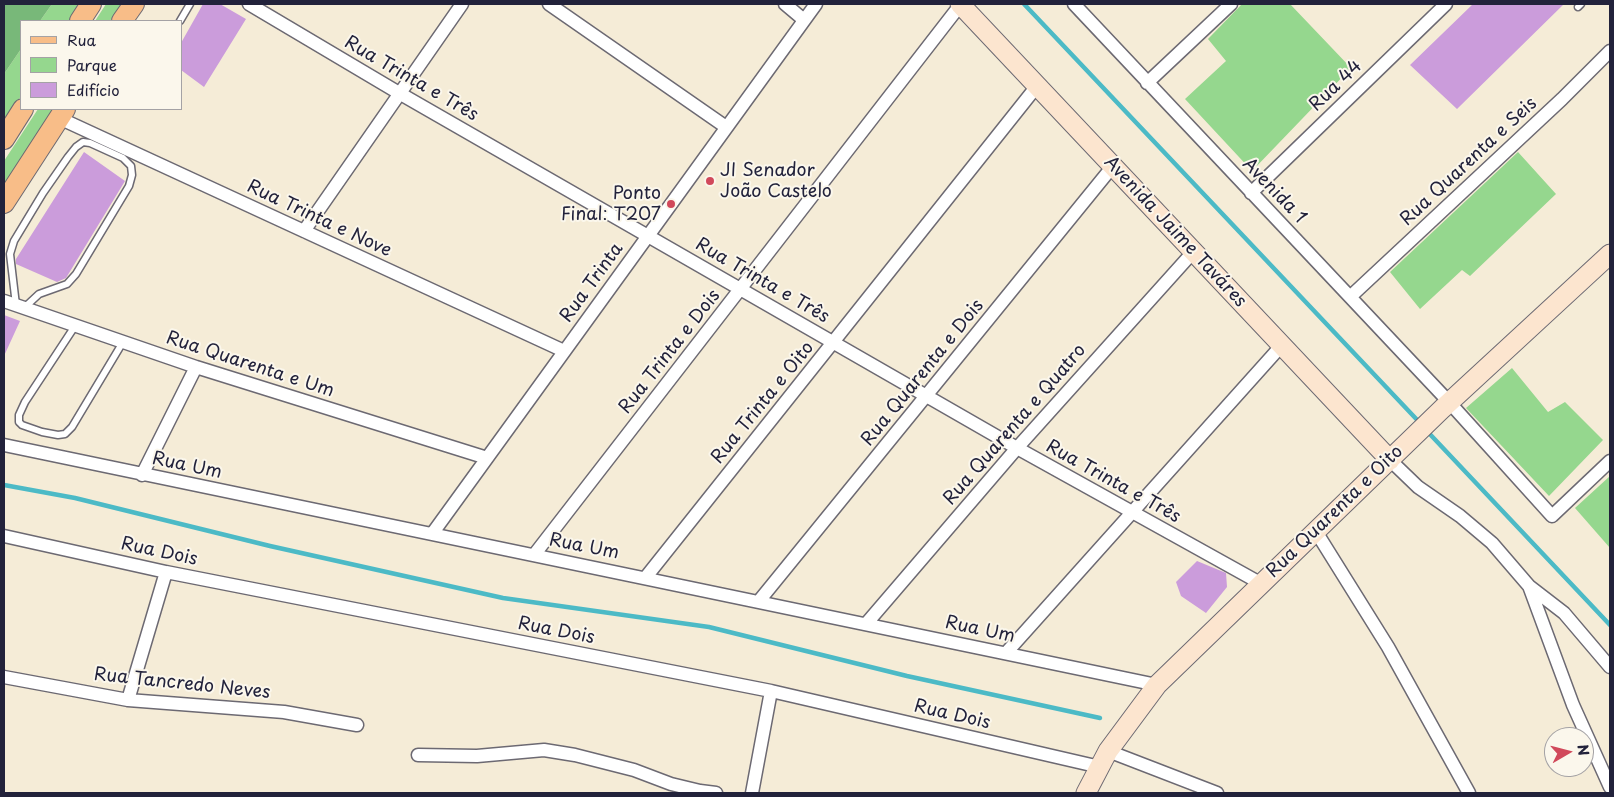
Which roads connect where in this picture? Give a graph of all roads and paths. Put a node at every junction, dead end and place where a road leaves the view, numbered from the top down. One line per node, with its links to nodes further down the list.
1 (91, 4): 13 (main road)
2 (134, 4): 14 (main road)
3 (190, 4): 15 (lane)
4 (249, 4): 20 (street, Rua Trinta e Três)
5 (462, 4): 20 (street)
6 (549, 4): 23 (street)
7 (785, 4): 16 (street)
8 (816, 4): 16 (street, Rua Trinta)
9 (961, 4): 19 (main road, Avenida Jaime Taváres); 32 (street, Rua Trinta e Dois)
10 (1074, 4): 18 (street, Avenida 1)
11 (1231, 4): 18 (street)
12 (1446, 4): 26 (street, Rua 44)
13 (81, 20)
14 (123, 20)
15 (181, 20)
16 (804, 20): 23 (street, Rua Trinta)
17 (1610, 52): 33 (street, Rua Quarenta e Seis)
18 (1147, 83): 26 (street, Avenida 1)
19 (1038, 86): 25 (main road, Avenida Jaime Taváres); 37 (street, Rua Trinta e Oito)
20 (400, 93): 28 (street); 29 (street, Rua Trinta e Três)
21 (22, 110): 24 (main road)
22 (62, 113): 27 (main road); 28 (street, Rua Trinta e Nove)
23 (726, 127): 29 (street, Rua Trinta)
24 (4, 139)
25 (1113, 166): 30 (main road, Avenida Jaime Taváres); 41 (street, Rua Quarenta e Dois)
26 (1251, 193): 33 (street, Avenida 1)
27 (4, 203)
28 (304, 231): 39 (street, Rua Trinta e Nove)
29 (648, 236): 32 (street, Rua Trinta e Três); 39 (street, Rua Trinta)
30 (1194, 251): 38 (main road, Avenida Jaime Taváres); 44 (street, Rua Quarenta e Quatro)
31 (1610, 254): 42 (main road, Rua Quarenta e Oito)
32 (740, 289): 37 (street, Rua Trinta e Três); 53 (street, Rua Trinta e Dois)
33 (1350, 297): 42 (street, Avenida 1)
34 (15, 305): 34 (lane); 35 (street, Rua Quarenta e Um)
35 (75, 326): 36 (street, Rua Quarenta e Um); 36 (lane)
36 (122, 342): 40 (street, Rua Quarenta e Um)
37 (833, 342): 41 (street, Rua Trinta e Três); 55 (street, Rua Trinta e Oito)
38 (1282, 345): 46 (main road, Avenida Jaime Taváres); 49 (street)
39 (564, 352): 45 (street, Rua Trinta)
40 (196, 367): 45 (street, Rua Quarenta e Um); 48 (street)
41 (926, 396): 44 (street, Rua Trinta e Três); 58 (street, Rua Quarenta e Dois)
42 (1445, 406): 46 (main road, Rua Quarenta e Oito); 47 (street, Avenida 1)
43 (4, 445): 48 (street, Rua Um)
44 (1017, 448): 49 (street, Rua Trinta e Três); 59 (street, Rua Quarenta e Quatro)
45 (487, 458): 51 (street, Rua Trinta)
46 (1390, 460): 50 (main road, Rua Quarenta e Oito); 57 (street)
47 (1610, 461)
48 (142, 475): 51 (street, Rua Um)
49 (1132, 513): 56 (street, Rua Trinta e Três); 60 (street)
50 (1315, 530): 56 (main road, Rua Quarenta e Oito); 74 (street)
51 (432, 534): 53 (street, Rua Um)
52 (4, 536): 54 (street, Rua Dois)
53 (534, 555): 55 (street, Rua Um)
54 (166, 572): 64 (street, Rua Dois); 65 (street)
55 (646, 577): 58 (street, Rua Um)
56 (1260, 583): 63 (main road, Rua Quarenta e Oito)
57 (1529, 586): 61 (street); 69 (street)
58 (759, 601): 59 (street, Rua Um)
59 (866, 624): 60 (street, Rua Um)
60 (1006, 653): 63 (street, Rua Um)
61 (1610, 667)
62 (4, 677): 65 (street, Rua Tancredo Neves)
63 (1157, 685): 68 (main road, Rua Quarenta e Oito)
64 (771, 691): 68 (street, Rua Dois); 71 (street)
65 (128, 700): 66 (street, Rua Tancredo Neves)
66 (357, 725)
67 (418, 755): 70 (street)
68 (1104, 759): 72 (main road, Rua Quarenta e Oito); 73 (street, Rua Dois)
69 (1610, 787)
70 (716, 793)
71 (752, 793)
72 (1086, 793)
73 (1217, 793)
74 (1469, 793)

